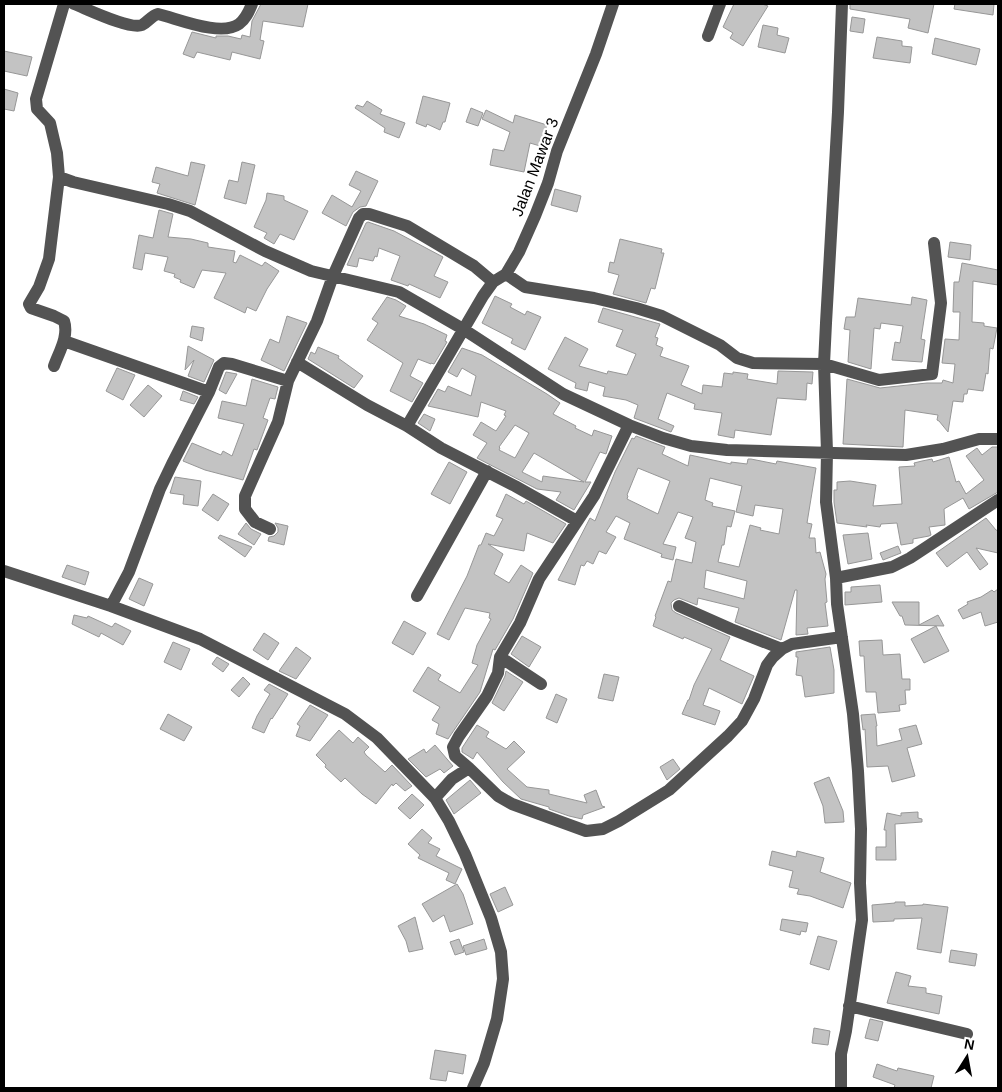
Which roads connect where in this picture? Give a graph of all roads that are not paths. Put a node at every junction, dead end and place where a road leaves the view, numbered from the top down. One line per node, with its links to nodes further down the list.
1 (64, 4): 8 (street)
2 (74, 4): 3 (street)
3 (252, 4)
4 (613, 4): 10 (street, Jalan Mawar 3)
5 (720, 4): 7 (street)
6 (842, 4): 16 (street)
7 (708, 36)
8 (59, 177): 11 (street); 14 (street)
9 (934, 243): 16 (street)
10 (506, 274): 12 (street, Jalan Mawar 3); 16 (street)
11 (333, 276): 12 (street); 13 (street); 15 (street)
12 (493, 282): 13 (street, Jalan Mawar 3)
13 (463, 329): 20 (street); 21 (street, Jalan Mawar 3)
14 (64, 341): 17 (street); 19 (street)
15 (297, 362): 18 (street); 21 (street)
16 (824, 364): 23 (street)
17 (54, 366)
18 (288, 381): 19 (street); 27 (street)
19 (209, 392): 31 (street)
20 (629, 425): 23 (street); 26 (street)
21 (407, 426): 24 (street)
22 (998, 439): 23 (street)
23 (827, 452): 29 (street)
24 (487, 471): 26 (street); 30 (street)
25 (998, 500): 29 (street)
26 (577, 521): 35 (street)
27 (270, 529)
28 (4, 572): 31 (street)
29 (836, 578): 33 (street)
30 (417, 596)
31 (111, 606): 38 (street)
32 (679, 606): 34 (street)
33 (842, 637): 34 (street); 39 (street)
34 (782, 649): 37 (street)
35 (500, 657): 36 (street); 37 (street)
36 (541, 684)
37 (469, 768): 38 (street)
38 (435, 798): 41 (street)
39 (849, 1006): 40 (street); 42 (street)
40 (967, 1034)
41 (473, 1088)
42 (841, 1088)

